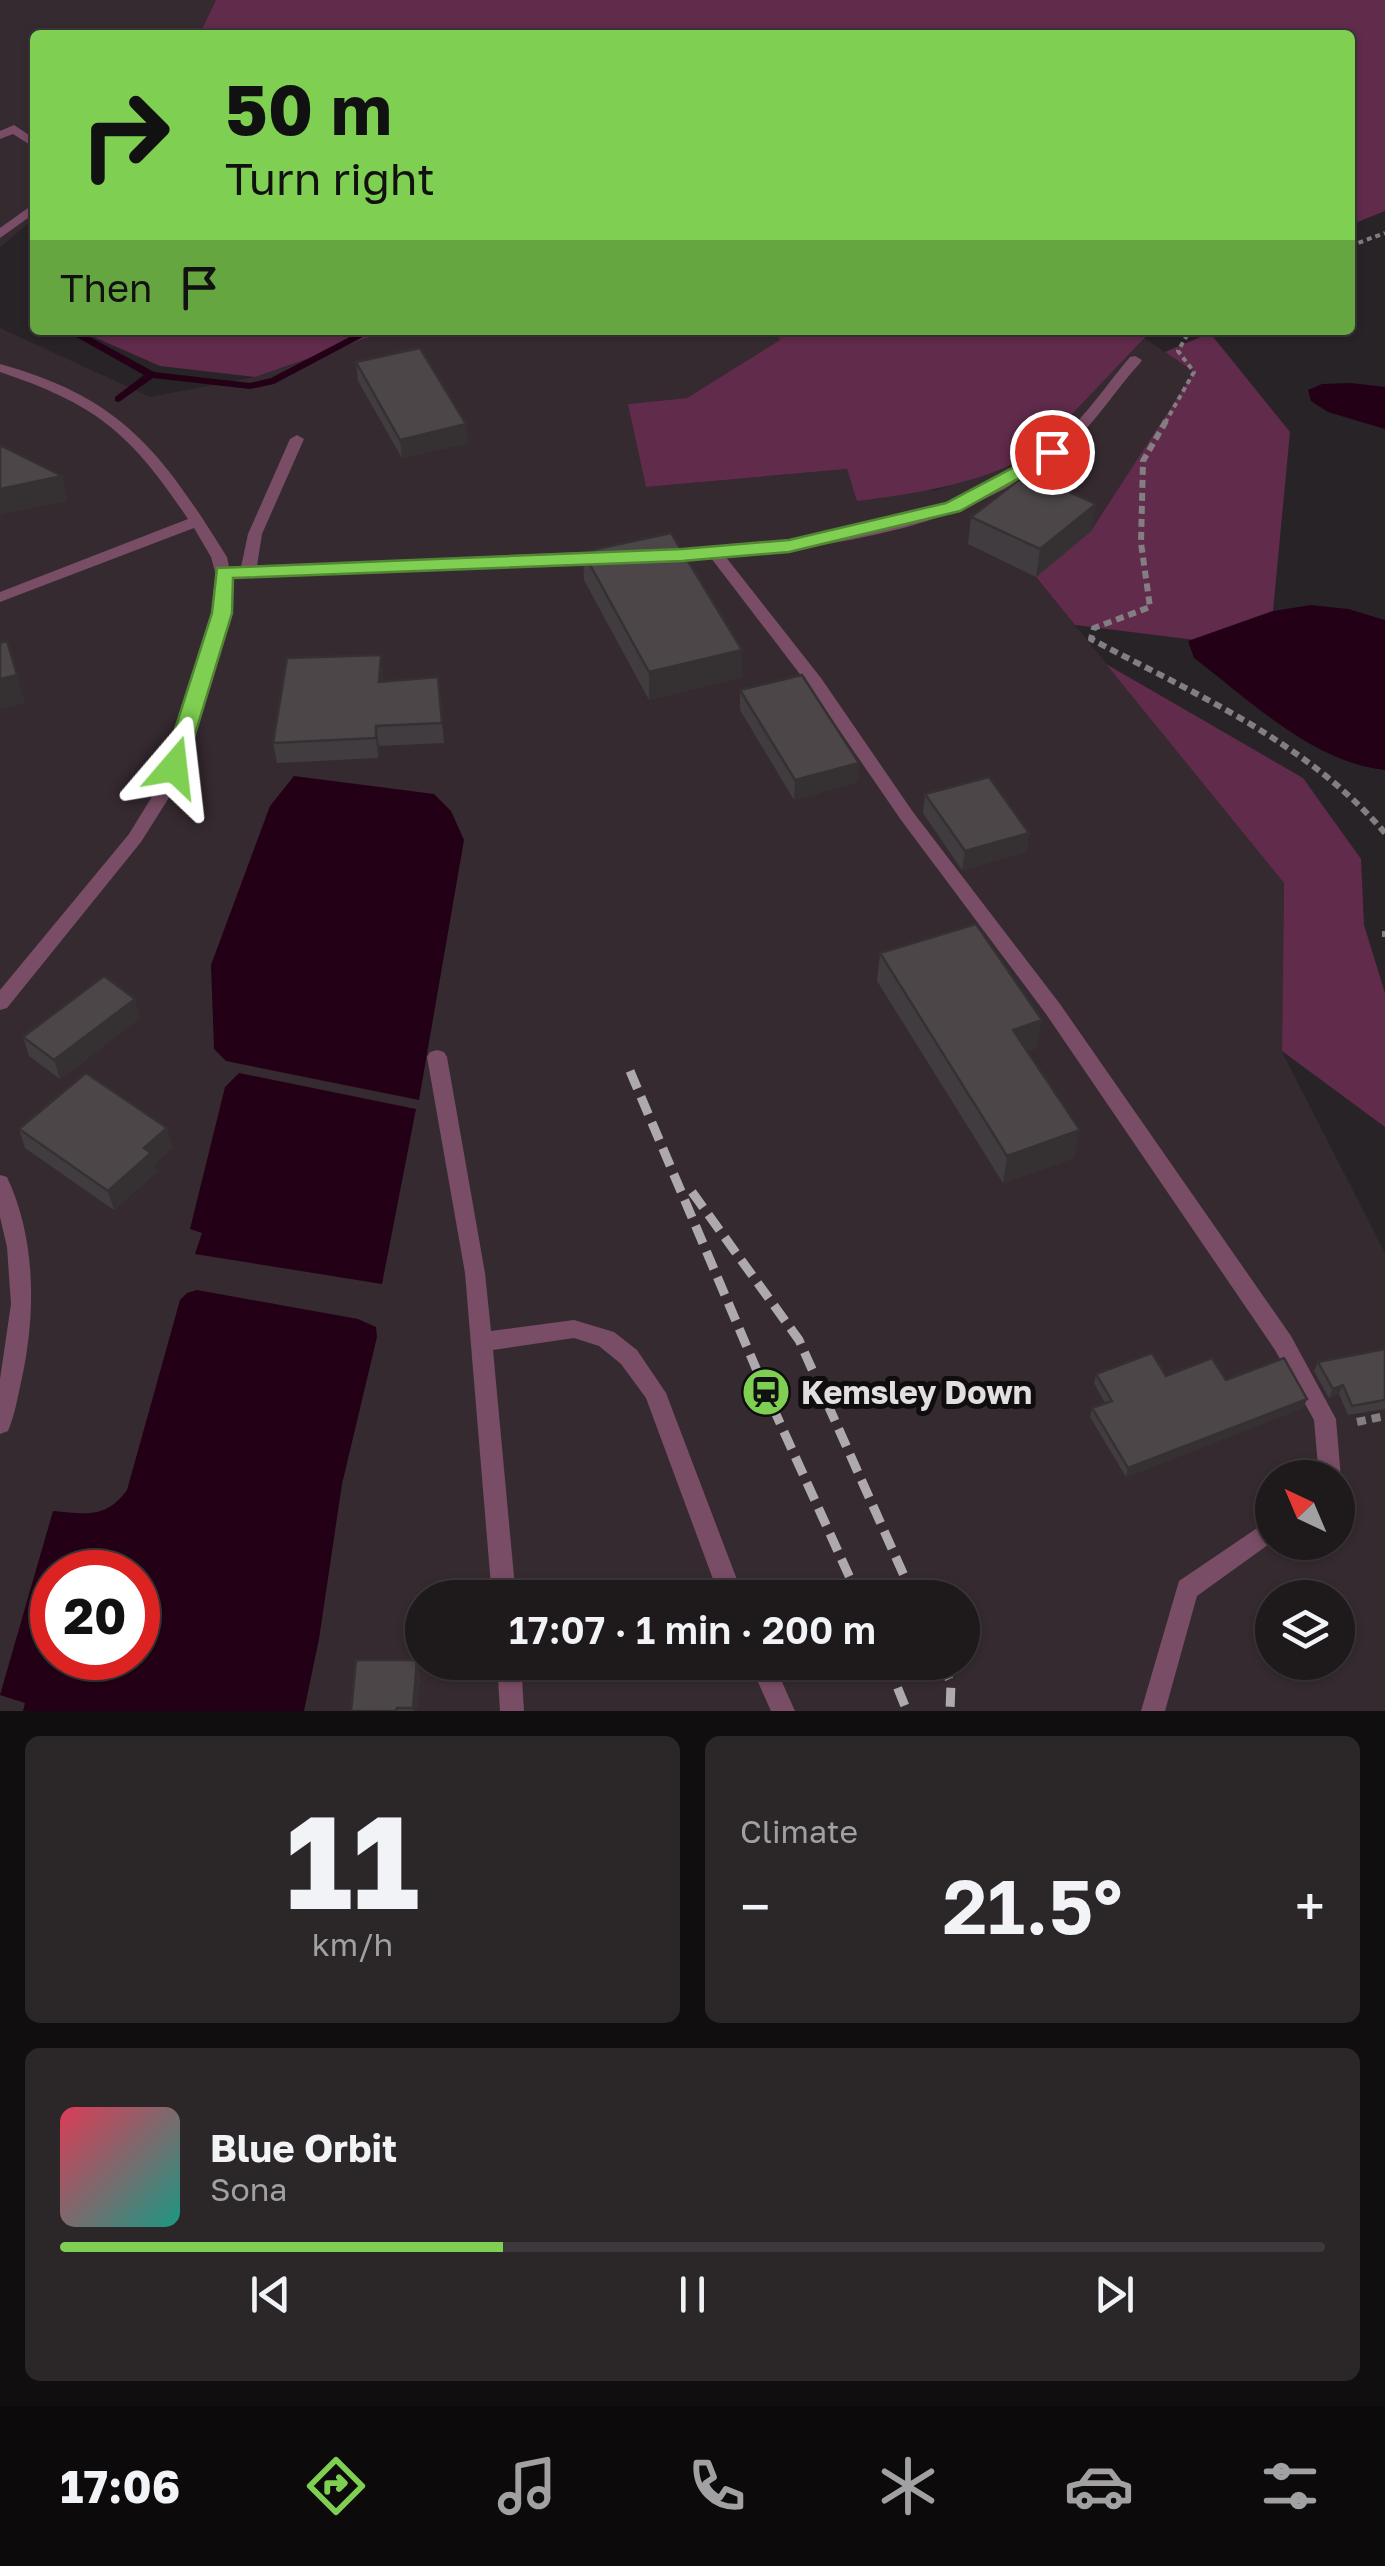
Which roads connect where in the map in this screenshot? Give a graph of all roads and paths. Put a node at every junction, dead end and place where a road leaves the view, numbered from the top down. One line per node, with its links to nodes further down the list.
1 (0, 135): 2 (lane)
2 (30, 140)
3 (30, 212): 4 (lane)
4 (0, 234)
5 (1385, 234): 6 (path)
6 (1355, 244)
7 (1187, 335): 18 (path)
8 (1135, 360): 12 (lane)
9 (0, 368): 11 (lane)
10 (297, 440): 15 (lane)
11 (197, 522): 16 (lane); 17 (lane)
12 (715, 553): 13 (lane); 24 (lane)
13 (651, 555)
14 (617, 556): 15 (lane)
15 (248, 571): 16 (lane)
16 (224, 572): 19 (lane)
17 (0, 597)
18 (1385, 833)
19 (3, 994)
20 (437, 1056): 22 (lane)
21 (0, 1183): 23 (lane)
22 (481, 1342): 26 (lane); 27 (lane)
23 (0, 1424)
24 (1328, 1460)
25 (1255, 1541): 32 (lane)
26 (502, 1580)
27 (725, 1580)
28 (510, 1680): 30 (lane)
29 (769, 1680): 31 (lane)
30 (512, 1711)
31 (783, 1711)
32 (1152, 1711)

